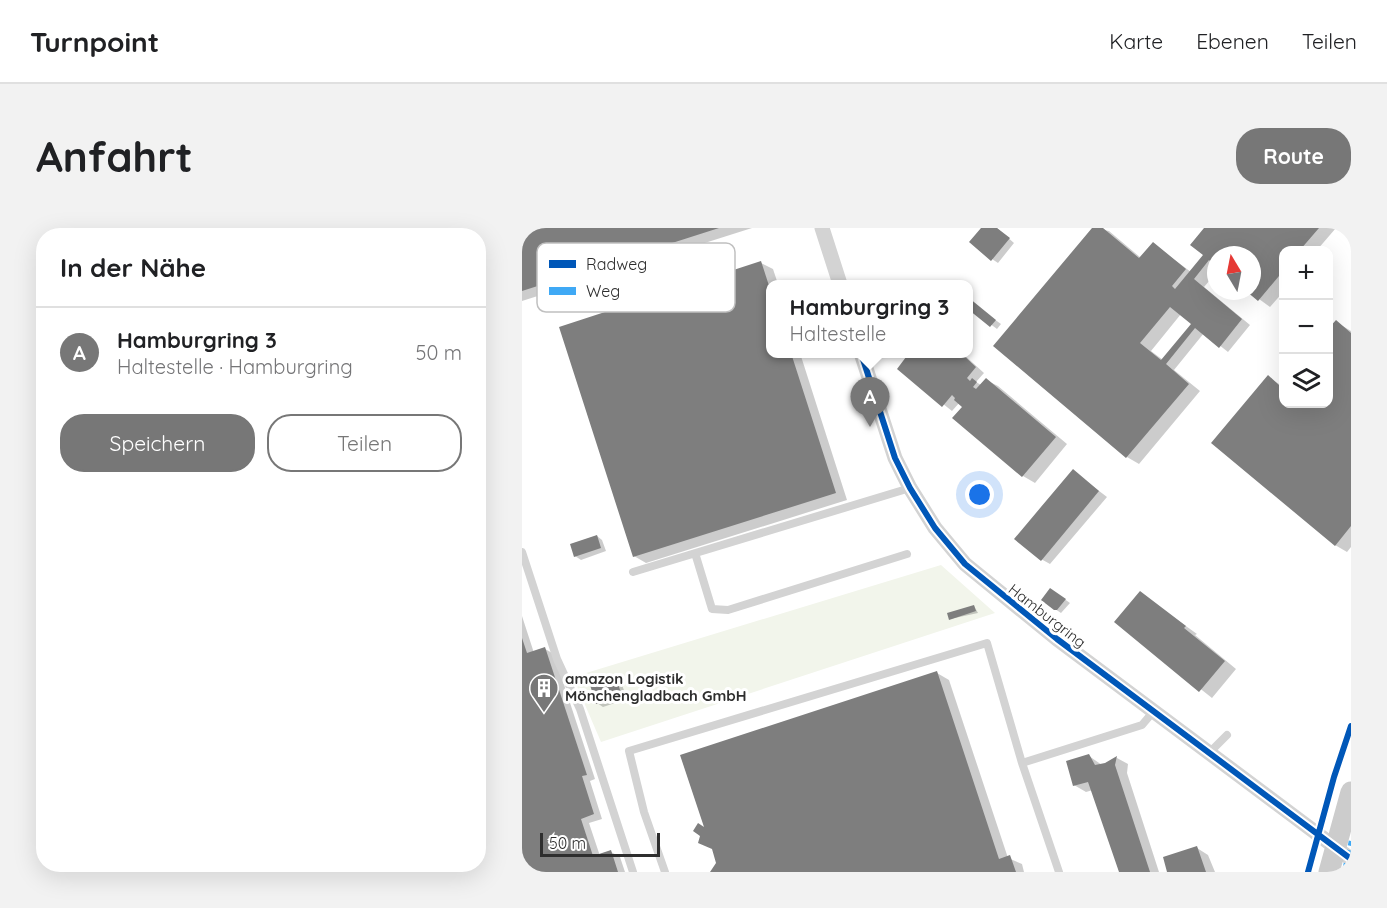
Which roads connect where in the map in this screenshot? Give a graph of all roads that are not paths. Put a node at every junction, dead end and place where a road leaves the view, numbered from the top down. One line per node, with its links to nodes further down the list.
1 (822, 228): 2 (street)
2 (838, 280)
3 (862, 358): 4 (street, Hamburgring)
4 (910, 488): 6 (lane); 9 (street, Hamburgring)
5 (522, 552): 15 (lane)
6 (695, 553): 7 (lane); 8 (lane)
7 (907, 554)
8 (633, 572)
9 (1153, 712): 11 (street, Hamburgring); 12 (lane)
10 (1227, 735): 11 (lane)
11 (1209, 753): 14 (street, Hamburgring)
12 (1022, 763): 16 (lane); 17 (lane)
13 (1351, 792): 14 (street)
14 (1343, 853): 18 (street)
15 (633, 872)
16 (665, 872)
17 (1059, 872)
18 (1329, 872)

